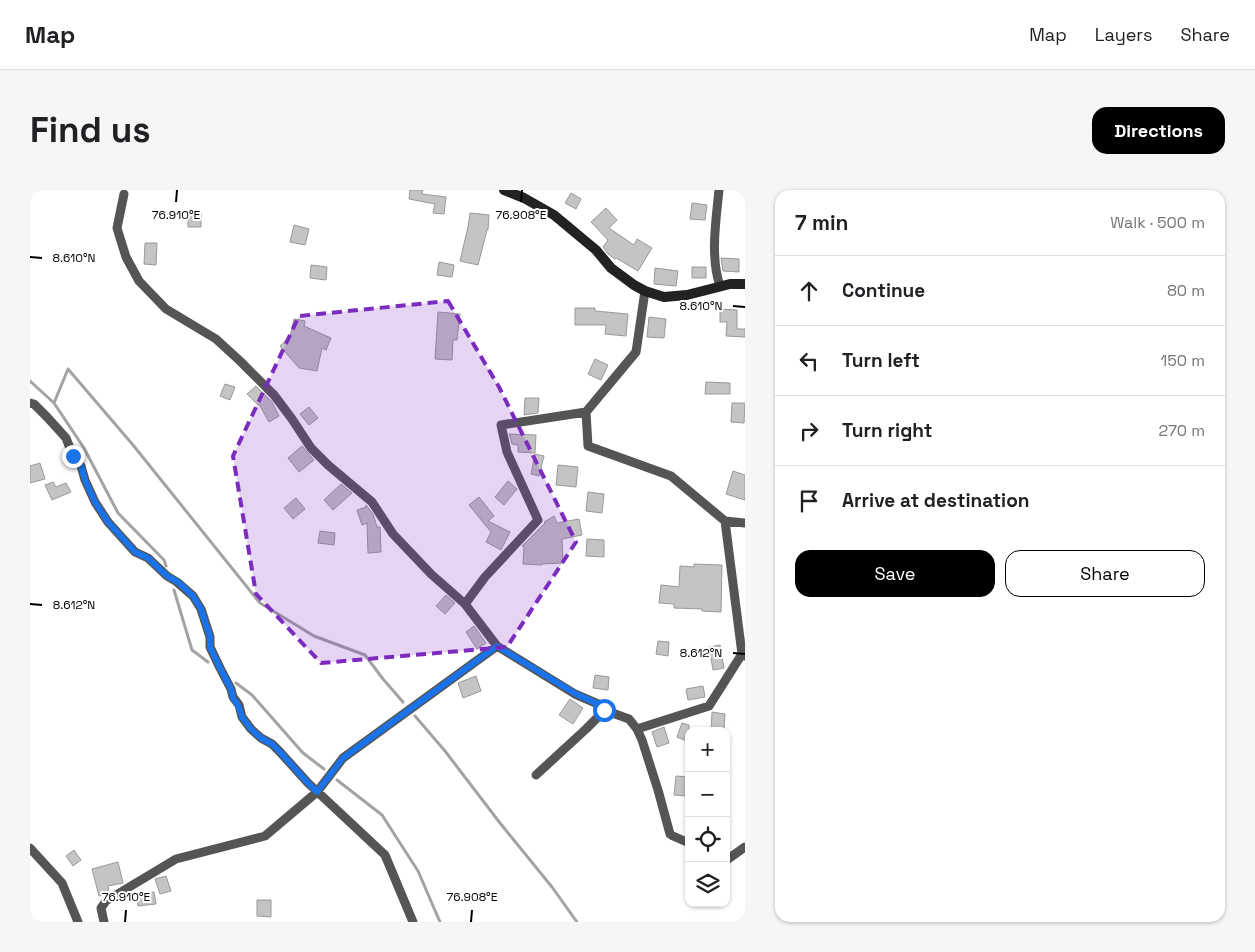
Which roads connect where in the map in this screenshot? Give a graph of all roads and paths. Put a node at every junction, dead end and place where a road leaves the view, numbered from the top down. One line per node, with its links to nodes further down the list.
1 (504, 190): 6 (main road)
2 (719, 190): 5 (street)
3 (124, 194): 11 (street)
4 (745, 284): 5 (main road)
5 (720, 286): 6 (main road)
6 (645, 291): 8 (street)
7 (30, 403): 17 (street)
8 (586, 412): 9 (street); 11 (street)
9 (724, 521): 10 (street); 13 (street)
10 (745, 523)
11 (465, 604): 12 (street)
12 (497, 646): 14 (street); 17 (street)
13 (744, 655): 15 (street)
14 (604, 710): 15 (street); 16 (street)
15 (637, 728): 18 (street)
16 (536, 775)
17 (317, 792): 23 (street); 24 (street)
18 (685, 841)
19 (745, 847): 21 (street)
20 (30, 848): 22 (street)
21 (730, 858)
22 (78, 922)
23 (104, 922)
24 (413, 922)

